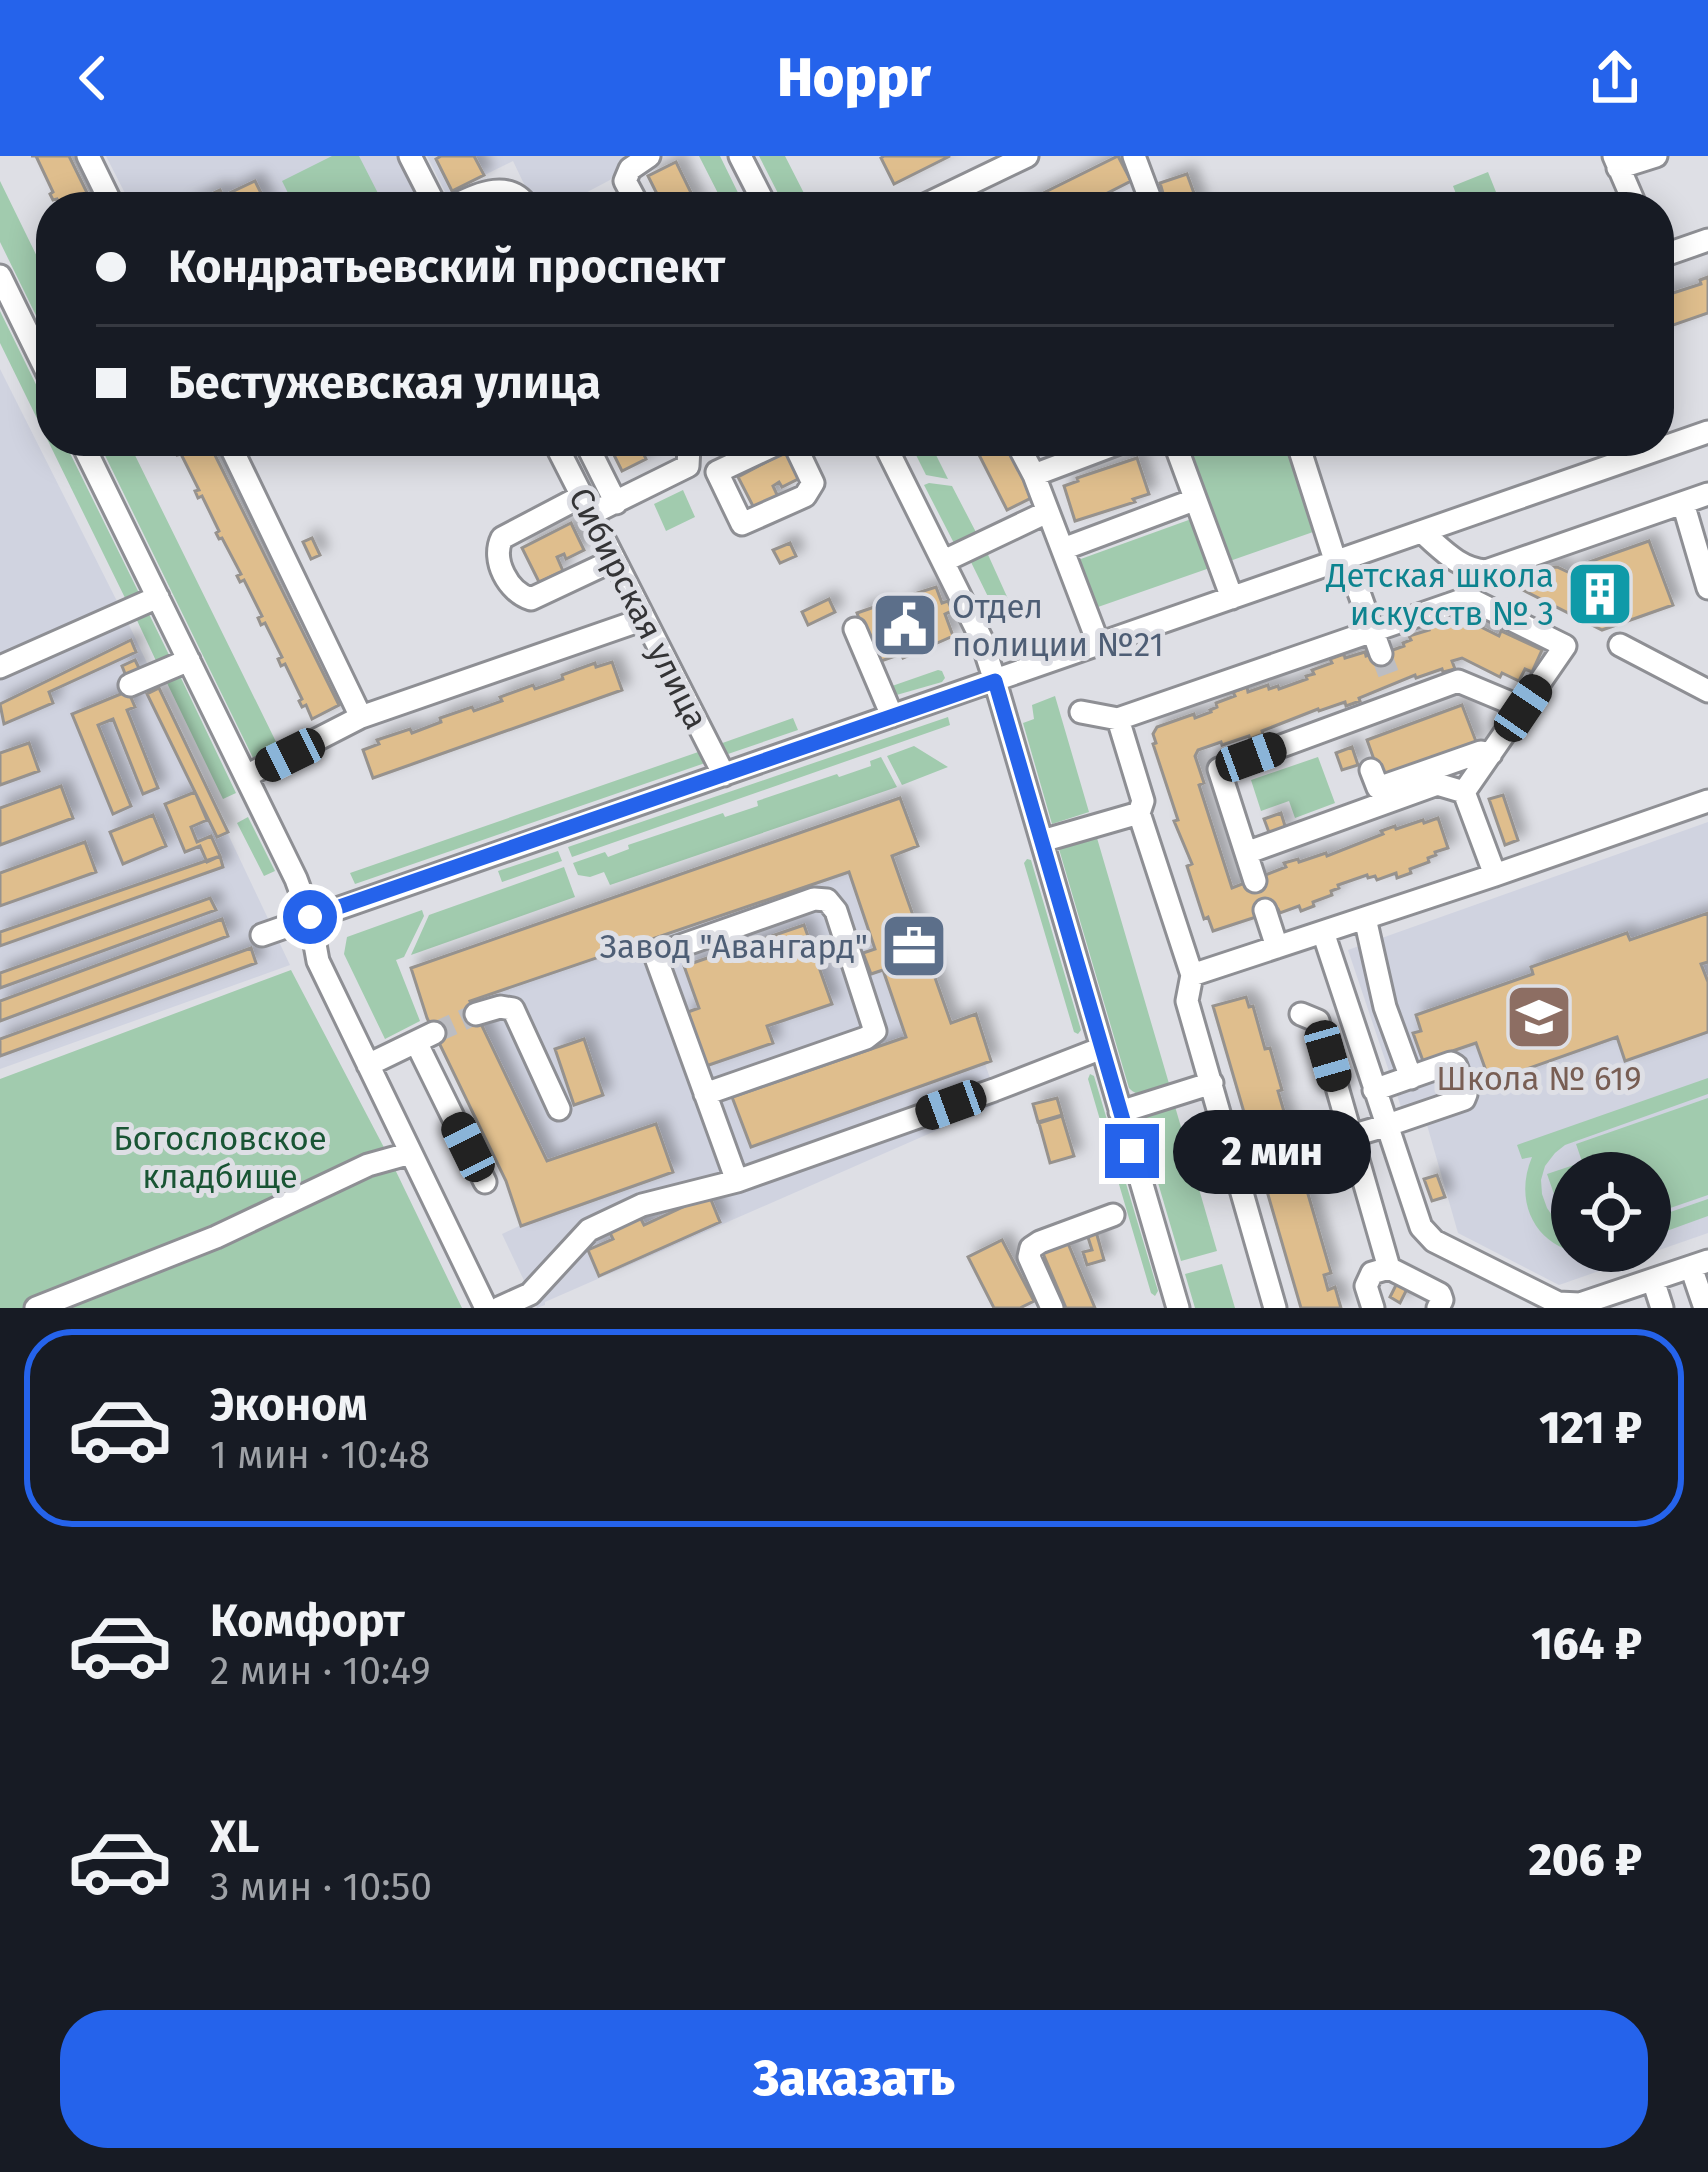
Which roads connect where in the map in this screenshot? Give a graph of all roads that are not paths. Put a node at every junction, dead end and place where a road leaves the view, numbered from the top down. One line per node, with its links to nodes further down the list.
1 (88, 156): 9 (street)
2 (410, 156): 10 (street)
3 (649, 156): 11 (street)
4 (740, 156): 12 (street)
5 (1028, 156): 13 (street)
6 (1134, 156): 14 (street)
7 (1656, 156): 8 (street)
8 (1616, 162): 15 (street)
9 (106, 192)
10 (428, 192)
11 (631, 192)
12 (758, 192)
13 (953, 192)
14 (1148, 192)
15 (1629, 192)
16 (1708, 240): 17 (street)
17 (1674, 252)
18 (0, 276): 19 (street)
19 (36, 338)
20 (1708, 432): 21 (street)
21 (1674, 444)
22 (88, 456): 48 (street)
23 (235, 456): 63 (street)
24 (562, 456): 40 (street, Сибирская улица)
25 (593, 456): 38 (street)
26 (689, 456): 38 (street)
27 (751, 456): 28 (street)
28 (800, 456)
29 (891, 456): 45 (street)
30 (1024, 456): 35 (street)
31 (1077, 456): 35 (street)
32 (1179, 456): 37 (street)
33 (1304, 456): 46 (street)
34 (1640, 456): 42 (street)
35 (1034, 476): 41 (street)
36 (1708, 494): 39 (street)
37 (1194, 500): 43 (street); 49 (street)
38 (616, 502): 40 (street)
39 (1682, 503): 42 (street); 47 (street)
40 (587, 506): 44 (street, Сибирская улица); 44 (street)
41 (1047, 512): 43 (street); 45 (street)
42 (1423, 533): 46 (street)
43 (1063, 549): 54 (street)
44 (614, 560): 50 (street, Сибирская улица)
45 (944, 561): 57 (street)
46 (1342, 561): 49 (street); 52 (street)
47 (1708, 588)
48 (158, 597): 55 (street); 56 (street)
49 (1232, 598): 54 (street)
50 (644, 619): 63 (street); 67 (street, Сибирская улица)
51 (855, 629): 62 (street)
52 (1377, 643): 60 (street); 64 (street)
53 (1620, 644): 59 (street)
54 (1099, 645): 57 (street)
55 (189, 660): 58 (street); 68 (street)
56 (0, 667)
57 (995, 681): 62 (street); 72 (street)
58 (130, 685)
59 (1708, 691)
60 (1523, 708): 65 (street); 73 (street)
61 (1082, 712): 64 (street)
62 (892, 716): 67 (street)
63 (361, 717): 68 (street)
64 (1118, 719): 71 (street)
65 (1491, 754): 66 (street); 69 (street)
66 (1371, 770)
67 (724, 775): 77 (street)
68 (246, 776): 77 (street)
69 (1464, 792): 73 (street); 74 (street)
70 (1708, 801): 74 (street)
71 (1139, 813): 72 (street); 82 (street)
72 (1042, 841): 85 (street)
73 (1246, 853): 75 (street)
74 (1495, 875): 78 (street)
75 (1255, 881)
76 (1265, 910): 81 (street)
77 (310, 917): 80 (street); 86 (street)
78 (1365, 918): 79 (street); 87 (street)
79 (1323, 932): 81 (street); 89 (street)
80 (262, 935)
81 (1277, 946): 82 (street)
82 (1192, 975): 88 (street)
83 (1301, 1013): 94 (street)
84 (476, 1014): 91 (street)
85 (1102, 1048): 92 (street); 97 (street)
86 (368, 1065): 96 (street); 98 (street)
87 (1411, 1078): 89 (street); 93 (street)
88 (1212, 1083): 92 (street); 109 (street)
89 (1374, 1090): 93 (street)
90 (705, 1094): 90 (street); 97 (street)
91 (559, 1109)
92 (1120, 1112): 108 (street)
93 (1385, 1126): 94 (street); 103 (street)
94 (1351, 1136): 95 (street); 101 (street)
95 (1296, 1152)
96 (400, 1156): 104 (street); 105 (street)
97 (736, 1181): 106 (street)
98 (485, 1182)
99 (1113, 1215): 107 (street)
100 (1700, 1264): 102 (street); 113 (street)
101 (1389, 1268): 110 (street); 111 (street)
102 (1653, 1280): 103 (street); 112 (street)
103 (1597, 1303)
104 (36, 1308)
105 (486, 1308)
106 (500, 1308)
107 (1052, 1308)
108 (1178, 1308)
109 (1275, 1308)
110 (1372, 1308)
111 (1438, 1308)
112 (1662, 1308)
113 (1705, 1308)

